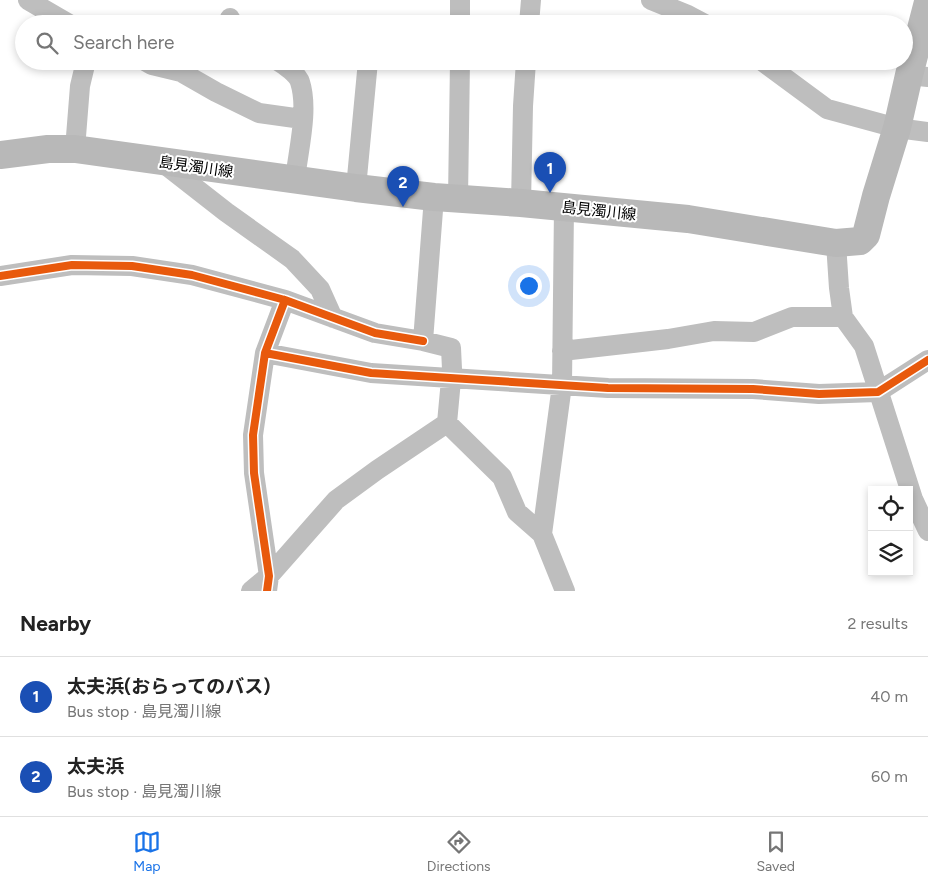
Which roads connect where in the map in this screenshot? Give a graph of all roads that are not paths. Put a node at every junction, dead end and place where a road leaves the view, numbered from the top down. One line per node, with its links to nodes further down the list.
1 (28, 0): 7 (street)
2 (460, 0): 8 (street)
3 (531, 0): 9 (street)
4 (651, 0): 6 (street)
5 (928, 2): 17 (main road, 島見濁川線)
6 (695, 13)
7 (54, 15)
8 (460, 15)
9 (530, 15)
10 (84, 70): 21 (street)
11 (173, 70): 18 (street)
12 (289, 70): 18 (street)
13 (367, 70): 25 (street)
14 (459, 70): 26 (street)
15 (525, 70): 27 (street)
16 (774, 70): 19 (street)
17 (918, 76): 19 (main road, 島見濁川線)
18 (302, 120): 24 (street)
19 (897, 128): 20 (street); 29 (main road, 島見濁川線)
20 (928, 132)
21 (75, 149): 22 (main road, 島見濁川線); 23 (main road, 島見濁川線)
22 (0, 155)
23 (162, 162): 24 (main road, 島見濁川線); 33 (street)
24 (295, 180): 25 (main road, 島見濁川線)
25 (356, 188): 26 (main road, 島見濁川線)
26 (446, 198): 27 (main road, 島見濁川線); 34 (street)
27 (521, 203): 28 (main road, 島見濁川線)
28 (564, 207): 29 (main road, 島見濁川線); 35 (street)
29 (836, 243): 32 (street)
30 (0, 276): 31 (street)
31 (285, 300): 33 (street); 36 (street)
32 (843, 317): 35 (street); 40 (street)
33 (333, 318): 34 (street)
34 (423, 341): 38 (street)
35 (562, 351): 39 (street)
36 (265, 352): 38 (street); 44 (street)
37 (928, 360): 40 (street)
38 (452, 378): 39 (street); 41 (street)
39 (562, 386): 40 (street); 43 (street)
40 (878, 392): 42 (street)
41 (447, 423): 43 (street); 44 (street)
42 (928, 531)
43 (542, 534): 46 (street)
44 (268, 584): 45 (street)
45 (251, 591)
46 (565, 591)

